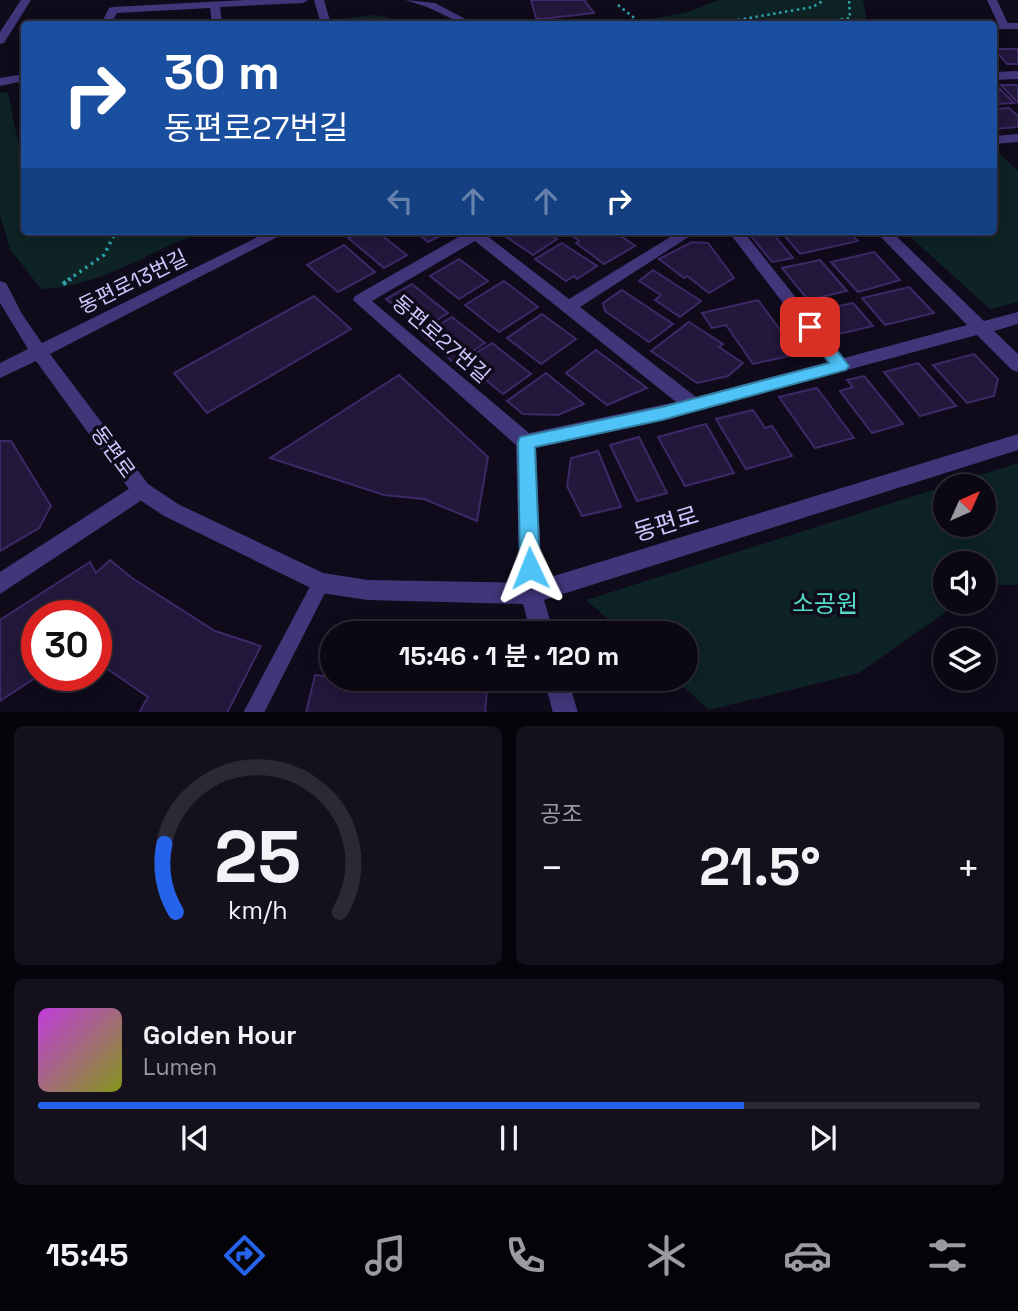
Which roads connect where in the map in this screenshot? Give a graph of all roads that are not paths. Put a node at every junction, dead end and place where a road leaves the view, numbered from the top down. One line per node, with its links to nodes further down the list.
1 (26, 0): 13 (street)
2 (303, 0): 6 (street)
3 (319, 0): 9 (street)
4 (410, 0): 10 (street)
5 (992, 0): 11 (street)
6 (215, 5): 7 (street); 8 (street)
7 (108, 21)
8 (217, 21)
9 (325, 21)
10 (464, 21)
11 (999, 26): 12 (street)
12 (1018, 26)
13 (0, 41)
14 (1018, 75): 15 (street)
15 (997, 76)
16 (21, 78): 17 (street)
17 (0, 82)
18 (1018, 138): 19 (street)
19 (997, 140)
20 (274, 235): 30 (street, 동편로13번길)
21 (475, 235): 35 (street, 동편로27번길)
22 (480, 235): 27 (street, 동편로27번길)
23 (685, 235): 27 (street)
24 (738, 235): 32 (street)
25 (886, 235): 29 (street)
26 (0, 287): 30 (street, 동편로)
27 (568, 307): 34 (street, 동편로27번길)
28 (1018, 318): 29 (street)
29 (981, 328): 31 (street); 32 (street)
30 (39, 352): 33 (street); 37 (street, 동편로)
31 (1018, 365)
32 (841, 366): 34 (street)
33 (0, 371)
34 (693, 405): 35 (street)
35 (526, 442): 40 (street)
36 (1018, 442): 40 (street, 동편로)
37 (141, 490): 38 (street, 동편로); 39 (street)
38 (321, 583): 40 (street, 동편로); 43 (lane)
39 (0, 584)
40 (531, 594): 41 (street)
41 (539, 621)
42 (560, 691): 44 (street)
43 (253, 712)
44 (566, 712)

